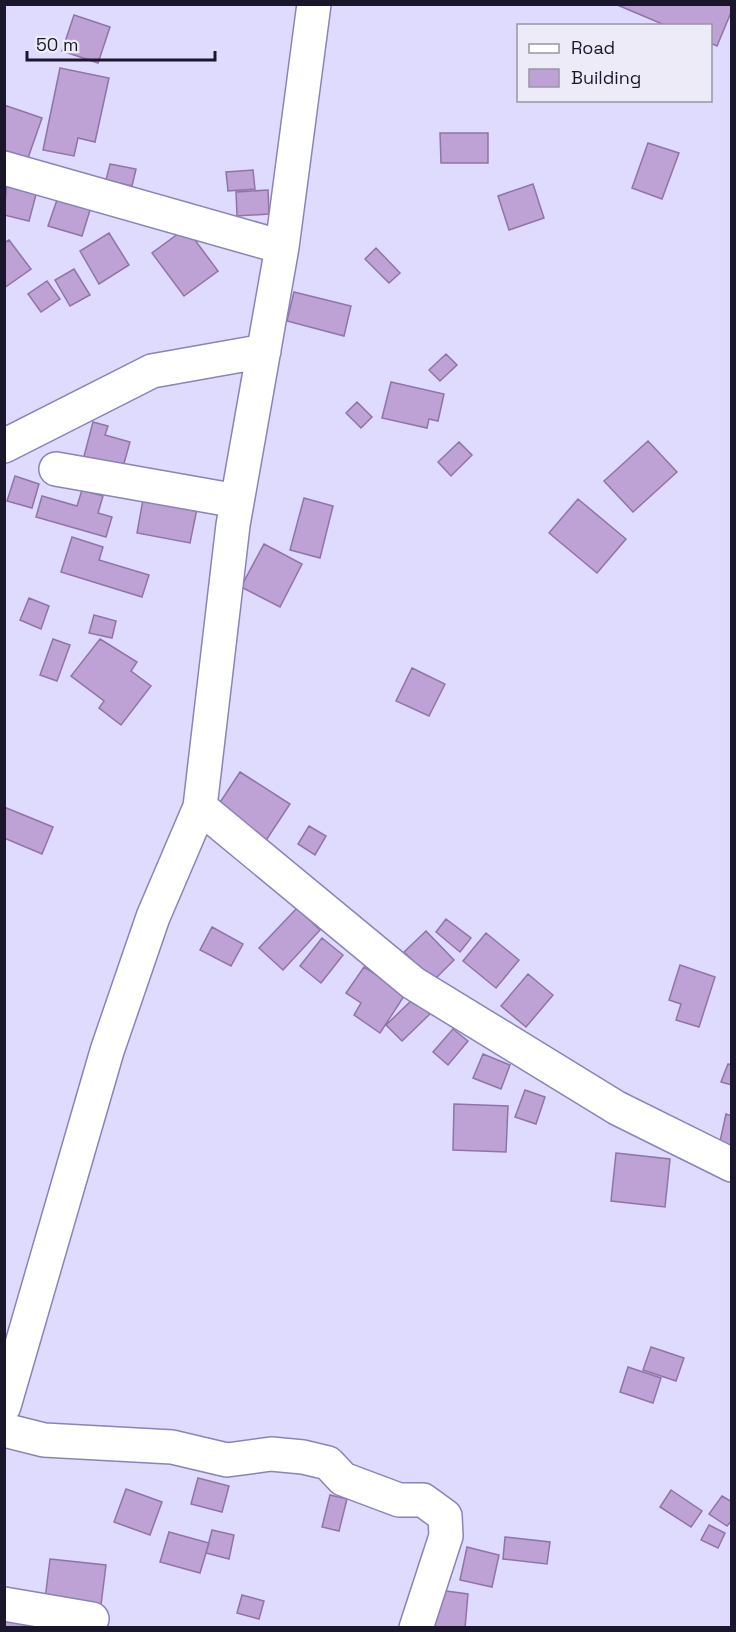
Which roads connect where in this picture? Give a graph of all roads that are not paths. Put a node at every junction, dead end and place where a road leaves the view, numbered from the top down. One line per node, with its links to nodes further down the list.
1 (314, 4): 3 (street)
2 (4, 168): 3 (street)
3 (282, 247): 4 (street)
4 (264, 351): 5 (street); 7 (street)
5 (4, 446)
6 (56, 469): 7 (street)
7 (237, 501): 8 (street)
8 (200, 807): 9 (street); 10 (street)
9 (732, 1165)
10 (9, 1374): 11 (street)
11 (4, 1406)
12 (4, 1430): 15 (street)
13 (4, 1604): 14 (street)
14 (92, 1618)
15 (416, 1628)

